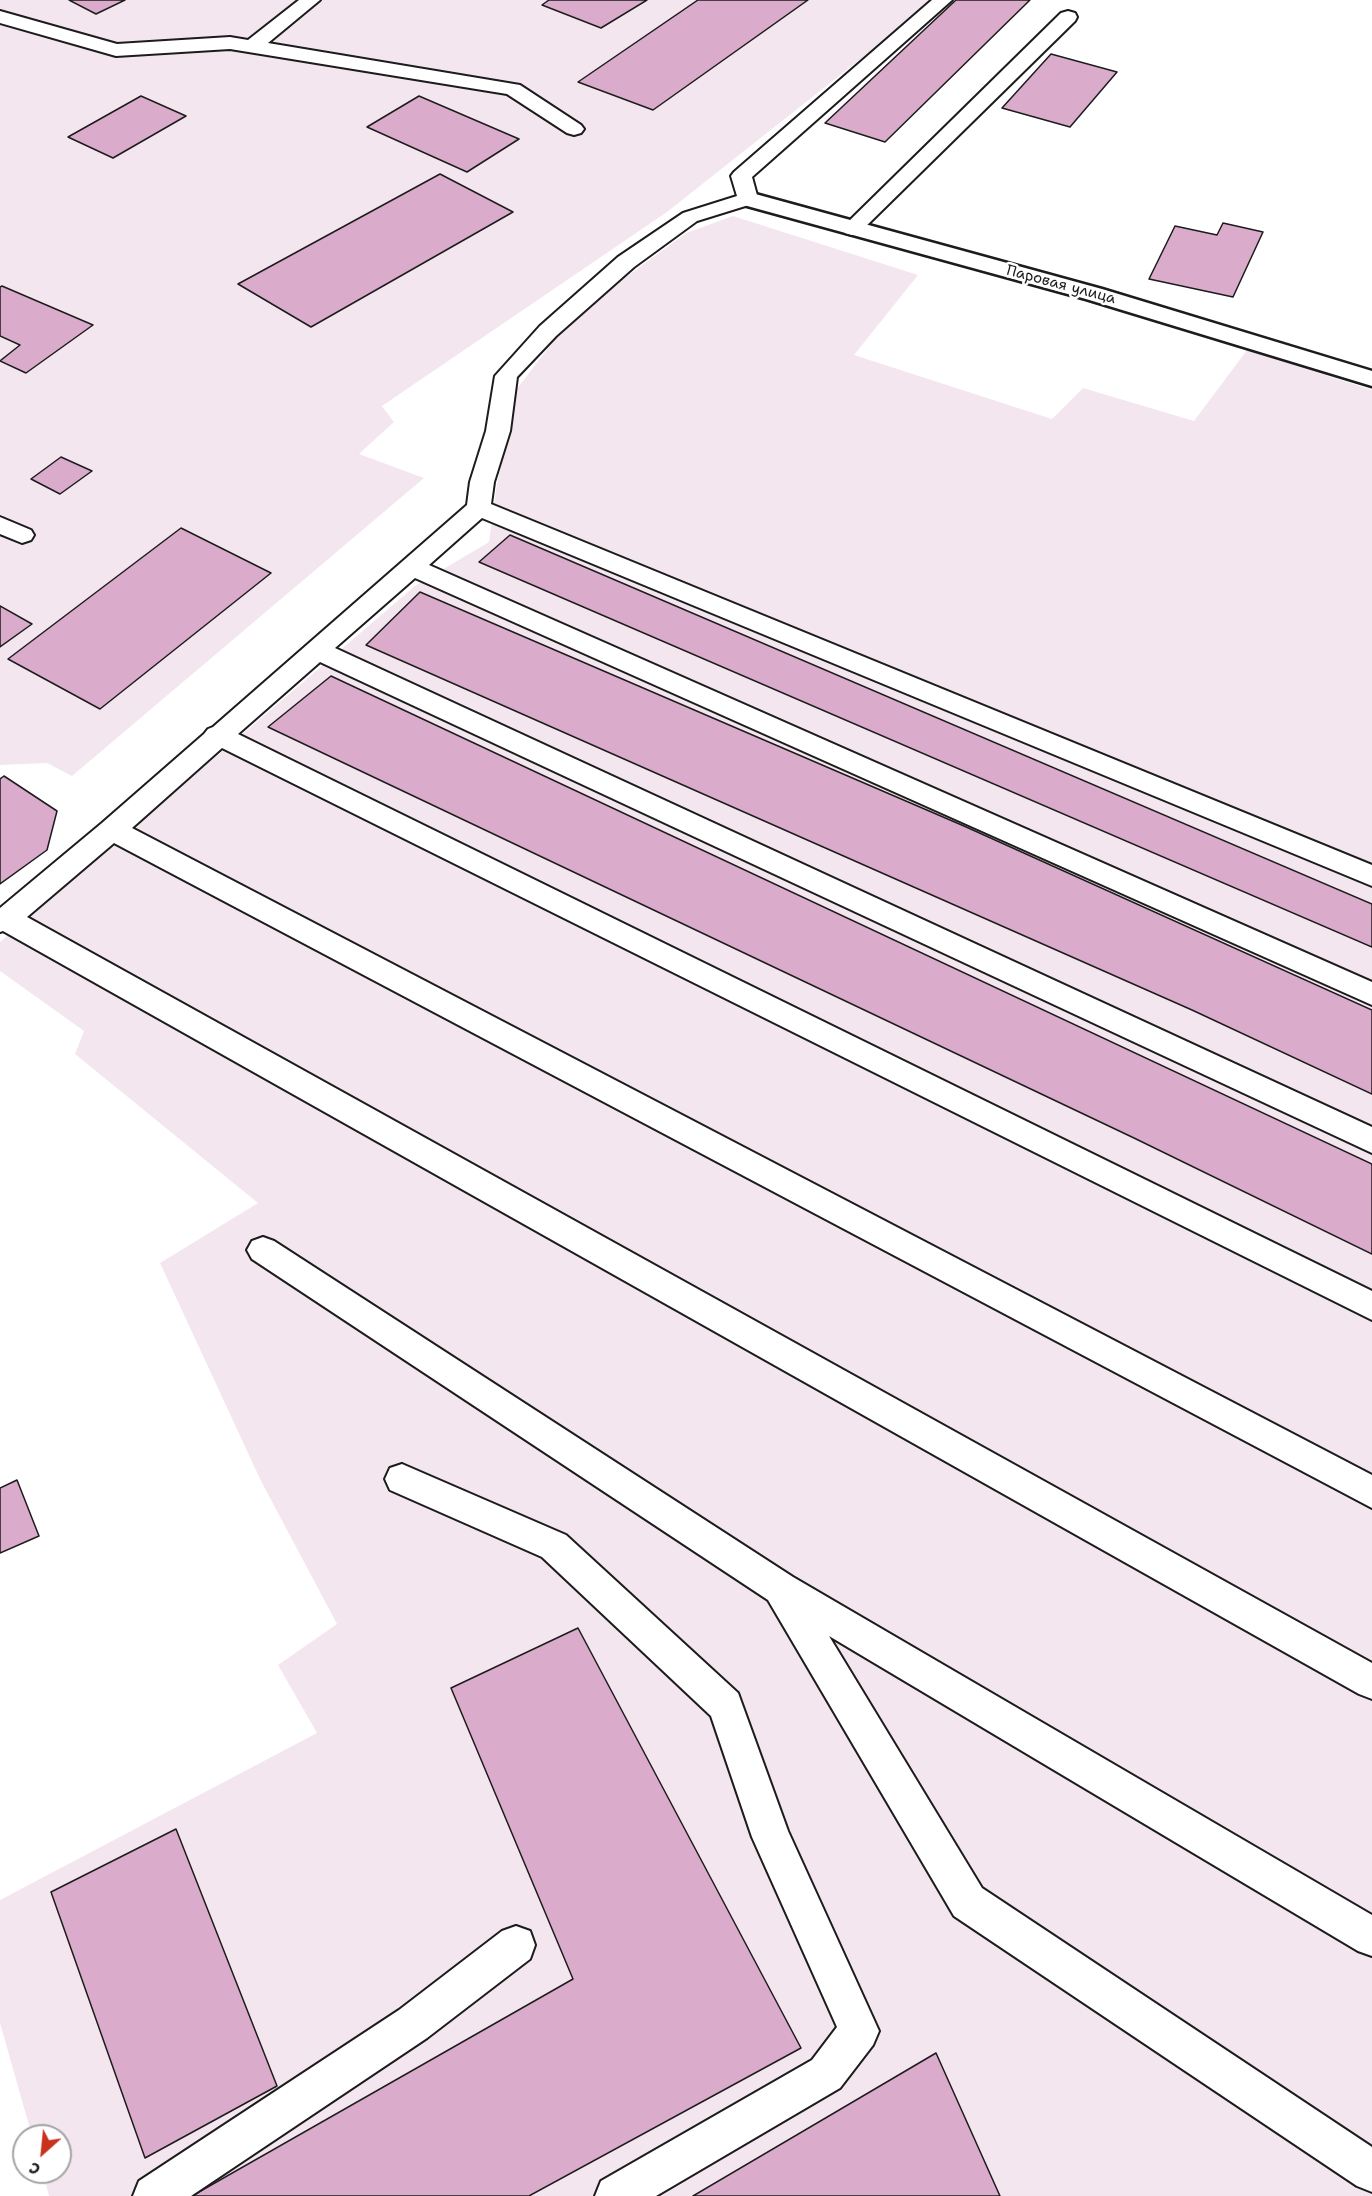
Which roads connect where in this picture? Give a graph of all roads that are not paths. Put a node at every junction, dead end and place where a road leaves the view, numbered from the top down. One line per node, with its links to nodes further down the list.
1 (311, 0): 5 (lane)
2 (943, 0): 7 (lane)
3 (0, 16): 5 (lane)
4 (1068, 17): 8 (lane)
5 (253, 46): 6 (lane)
6 (573, 129)
7 (748, 200): 8 (street, Паровая улица); 10 (lane)
8 (852, 229): 9 (street, Паровая улица)
9 (1372, 379)
10 (479, 508): 13 (lane); 17 (lane)
11 (0, 525): 12 (lane)
12 (22, 535)
13 (412, 567): 14 (lane); 19 (lane)
14 (317, 650): 15 (lane); 20 (lane)
15 (217, 735): 16 (lane); 22 (lane)
16 (112, 830): 18 (lane); 24 (lane)
17 (1372, 876)
18 (3, 920): 26 (lane)
19 (1372, 994)
20 (1372, 1141)
21 (263, 1250): 25 (lane)
22 (1372, 1306)
23 (402, 1479): 31 (lane)
24 (1372, 1492)
25 (780, 1588): 27 (lane); 29 (lane)
26 (1372, 1682)
27 (1372, 1937)
28 (516, 1945): 30 (lane)
29 (1372, 2171)
30 (154, 2196)
31 (616, 2196)

